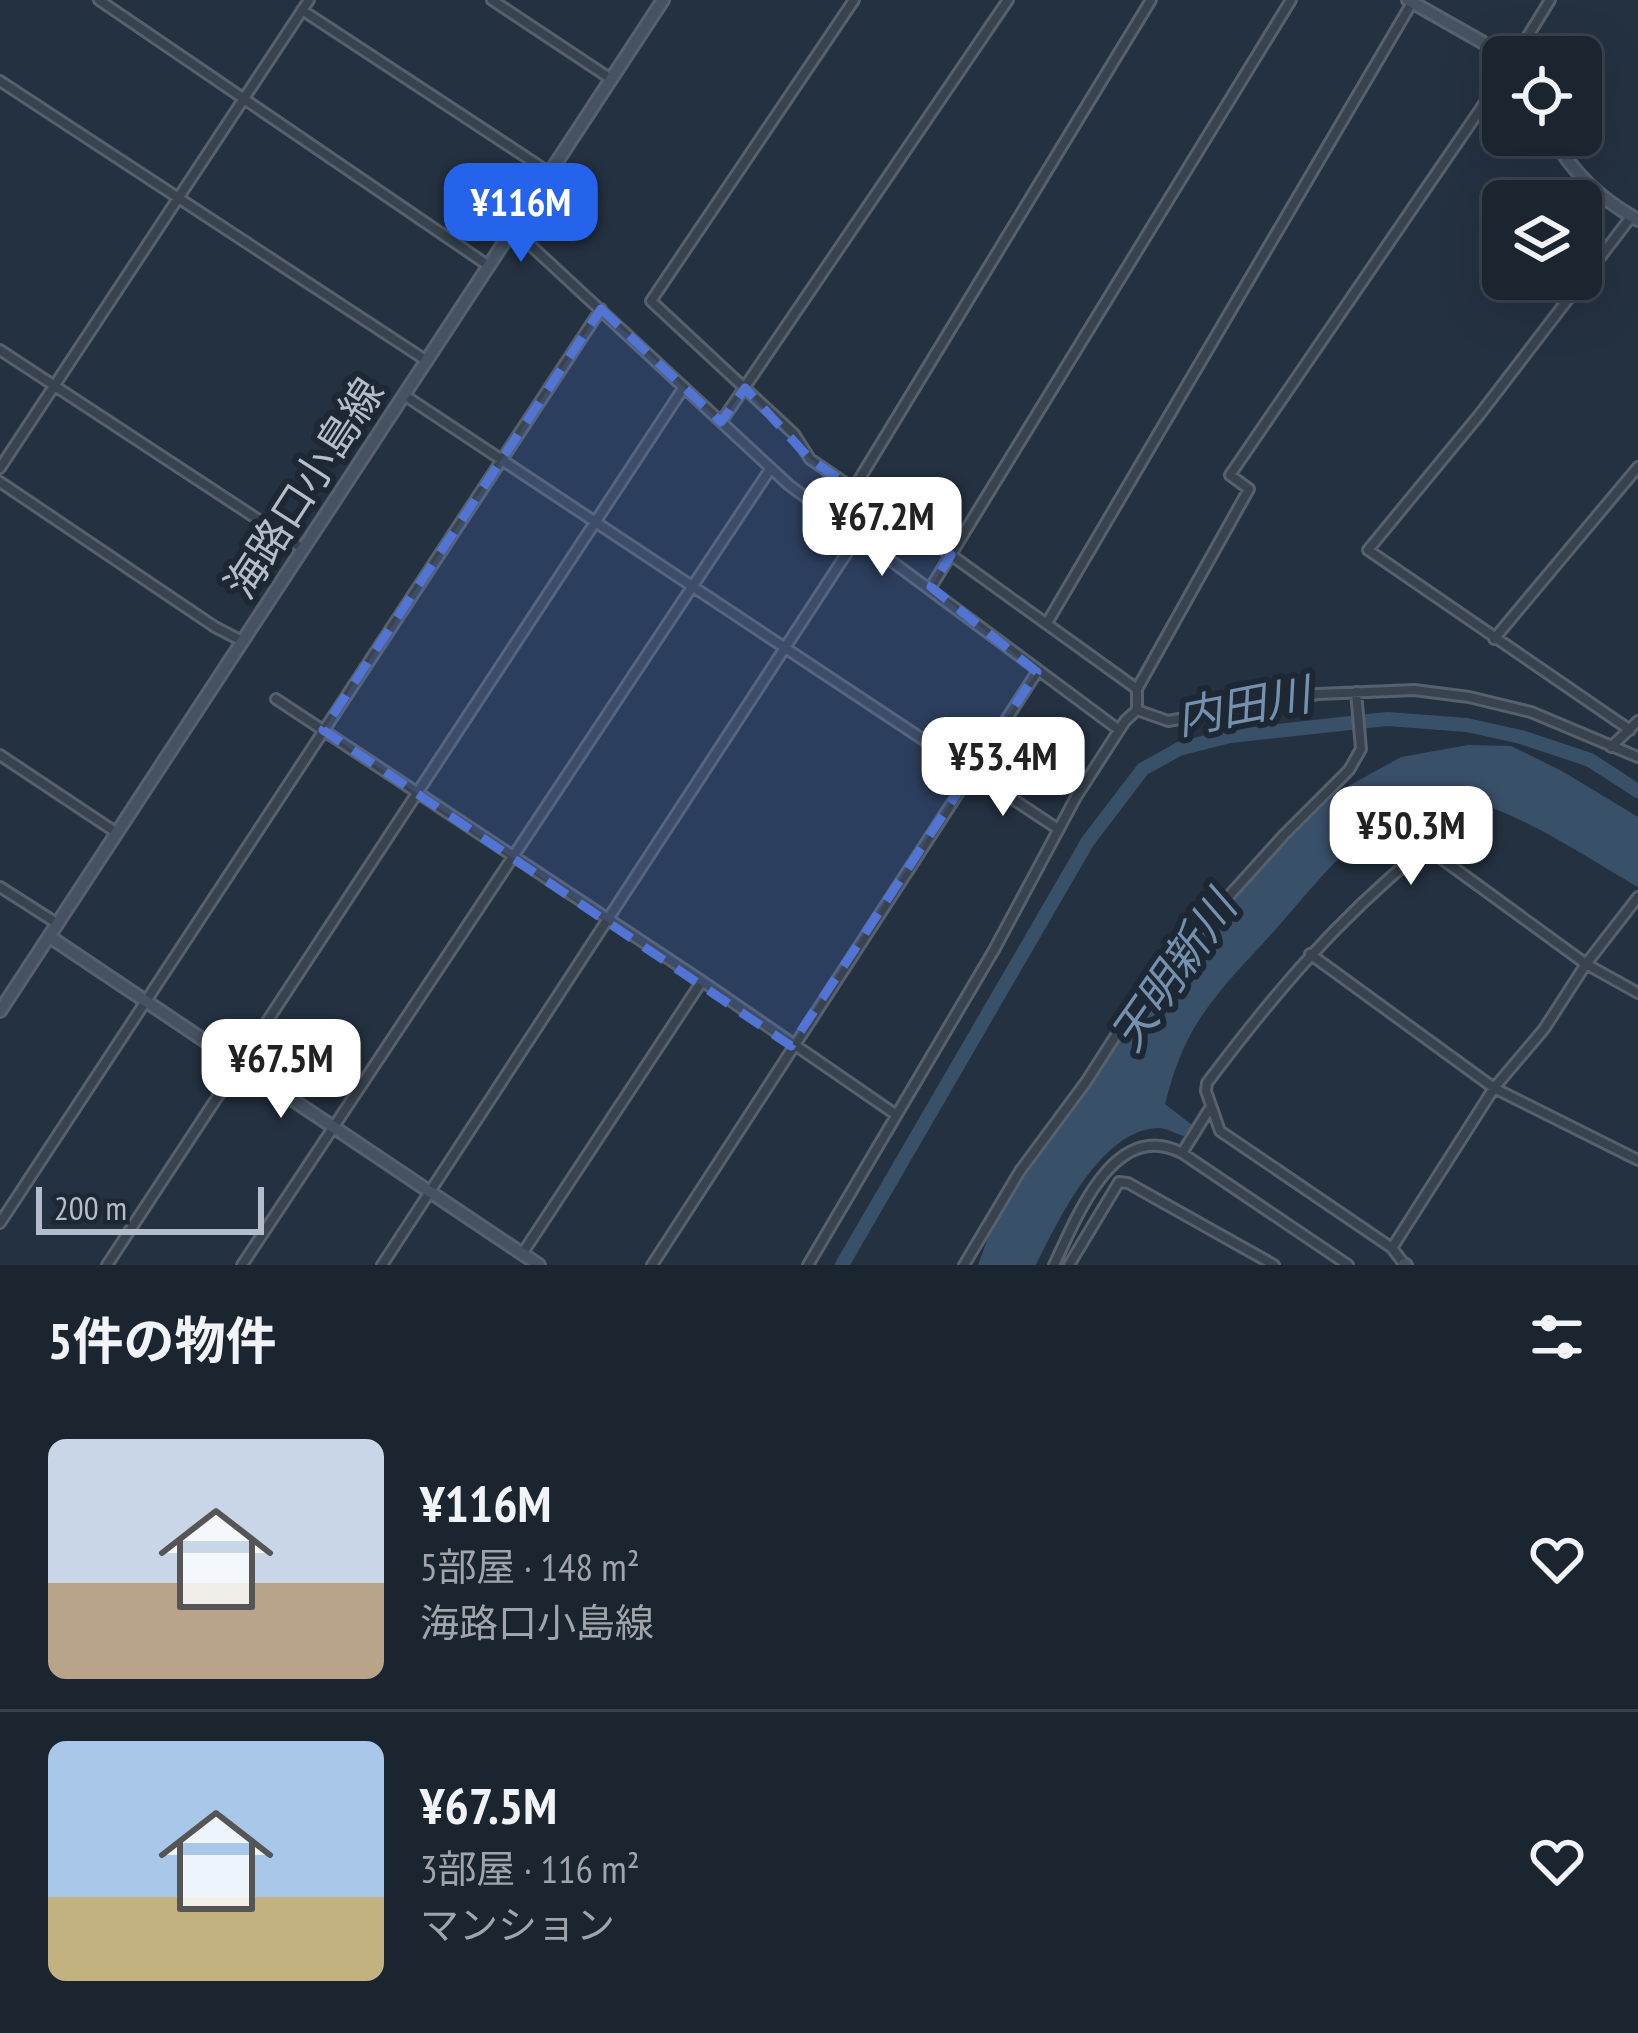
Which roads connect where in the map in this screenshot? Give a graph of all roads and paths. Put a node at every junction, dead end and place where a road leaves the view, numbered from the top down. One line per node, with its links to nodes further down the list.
1 (98, 0): 16 (street)
2 (309, 0): 11 (street)
3 (492, 0): 14 (street)
4 (663, 0): 14 (main road, 海路口小島線)
5 (854, 0): 29 (street)
6 (1008, 0): 29 (street)
7 (1151, 0): 37 (street)
8 (1291, 0): 41 (street)
9 (1550, 0): 12 (street)
10 (1411, 1): 13 (main road); 44 (street)
11 (302, 10): 16 (street); 19 (street)
12 (1528, 36)
13 (1482, 42)
14 (611, 79): 19 (main road, 海路口小島線)
15 (0, 82): 20 (street)
16 (244, 98): 20 (street); 23 (street)
17 (1482, 107): 49 (street)
18 (1566, 156): 21 (main road)
19 (550, 173): 22 (main road, 海路口小島線)
20 (178, 199): 26 (street); 27 (street)
21 (1635, 219): 45 (street)
22 (513, 229): 23 (main road, 海路口小島線); 24 (street)
23 (489, 266): 26 (main road, 海路口小島線)
24 (601, 309): 28 (street); 32 (street)
25 (0, 350): 27 (street)
26 (427, 361): 30 (main road, 海路口小島線)
27 (54, 386): 34 (street); 40 (street)
28 (684, 387): 31 (street); 38 (street)
29 (745, 388): 31 (street); 37 (street)
30 (404, 395): 32 (street); 40 (main road, 海路口小島線)
31 (722, 422): 35 (street)
32 (501, 460): 38 (street); 54 (street)
33 (1638, 467): 45 (street)
34 (0, 468)
35 (771, 468): 39 (street); 42 (street)
36 (0, 482): 46 (street)
37 (854, 488): 41 (street)
38 (592, 521): 42 (street); 61 (street)
39 (858, 536): 43 (street); 47 (street)
40 (303, 549): 46 (main road, 海路口小島線)
41 (951, 554): 43 (street); 44 (street)
42 (690, 586): 47 (street); 64 (street)
43 (931, 587): 48 (street)
44 (1047, 623): 49 (street)
45 (1494, 639): 56 (street)
46 (242, 641): 63 (main road, 海路口小島線)
47 (785, 650): 60 (street); 67 (street)
48 (1037, 672): 55 (street); 60 (street)
49 (1137, 689): 52 (street)
50 (1356, 692): 52 (street); 57 (street); 94 (street)
51 (276, 699): 54 (street)
52 (1137, 710): 55 (street)
53 (1638, 721): 56 (street)
54 (323, 730): 61 (street); 74 (street)
55 (1119, 730): 62 (street)
56 (1630, 730): 57 (street)
57 (1611, 747): 59 (street)
58 (0, 755): 63 (street)
59 (1638, 757)
60 (971, 772): 62 (street); 76 (street)
61 (418, 792): 64 (street); 77 (street)
62 (1058, 830): 80 (street)
63 (117, 833): 68 (main road, 海路口小島線)
64 (512, 856): 67 (street); 81 (street)
65 (0, 886): 68 (street)
66 (1638, 897): 71 (street)
67 (608, 920): 72 (street); 84 (street)
68 (58, 924): 69 (main road, 海路口小島線)
69 (50, 938): 74 (main road); 75 (main road, 海路口小島線)
70 (1310, 954): 71 (street); 78 (street); 79 (street)
71 (1586, 964): 73 (street); 78 (street)
72 (702, 981): 76 (street); 87 (street)
73 (1638, 993)
74 (144, 1000): 77 (main road); 85 (street)
75 (0, 1012)
76 (791, 1046): 80 (street); 92 (street)
77 (239, 1064): 81 (main road); 88 (street)
78 (1494, 1088): 83 (street); 86 (street)
79 (1208, 1111): 82 (street); 86 (street)
80 (895, 1114): 93 (street)
81 (333, 1127): 84 (main road); 89 (street)
82 (1182, 1153): 95 (street); 98 (street)
83 (1638, 1160)
84 (429, 1191): 87 (main road); 90 (street)
85 (0, 1223)
86 (1392, 1248): 99 (street)
87 (522, 1254): 91 (main road)
88 (107, 1265)
89 (242, 1265)
90 (382, 1265)
91 (539, 1265)
92 (652, 1265)
93 (808, 1265)
94 (964, 1265)
95 (1054, 1265)
96 (1069, 1265): 97 (street)
97 (1274, 1265)
98 (1348, 1265)
99 (1404, 1265)

